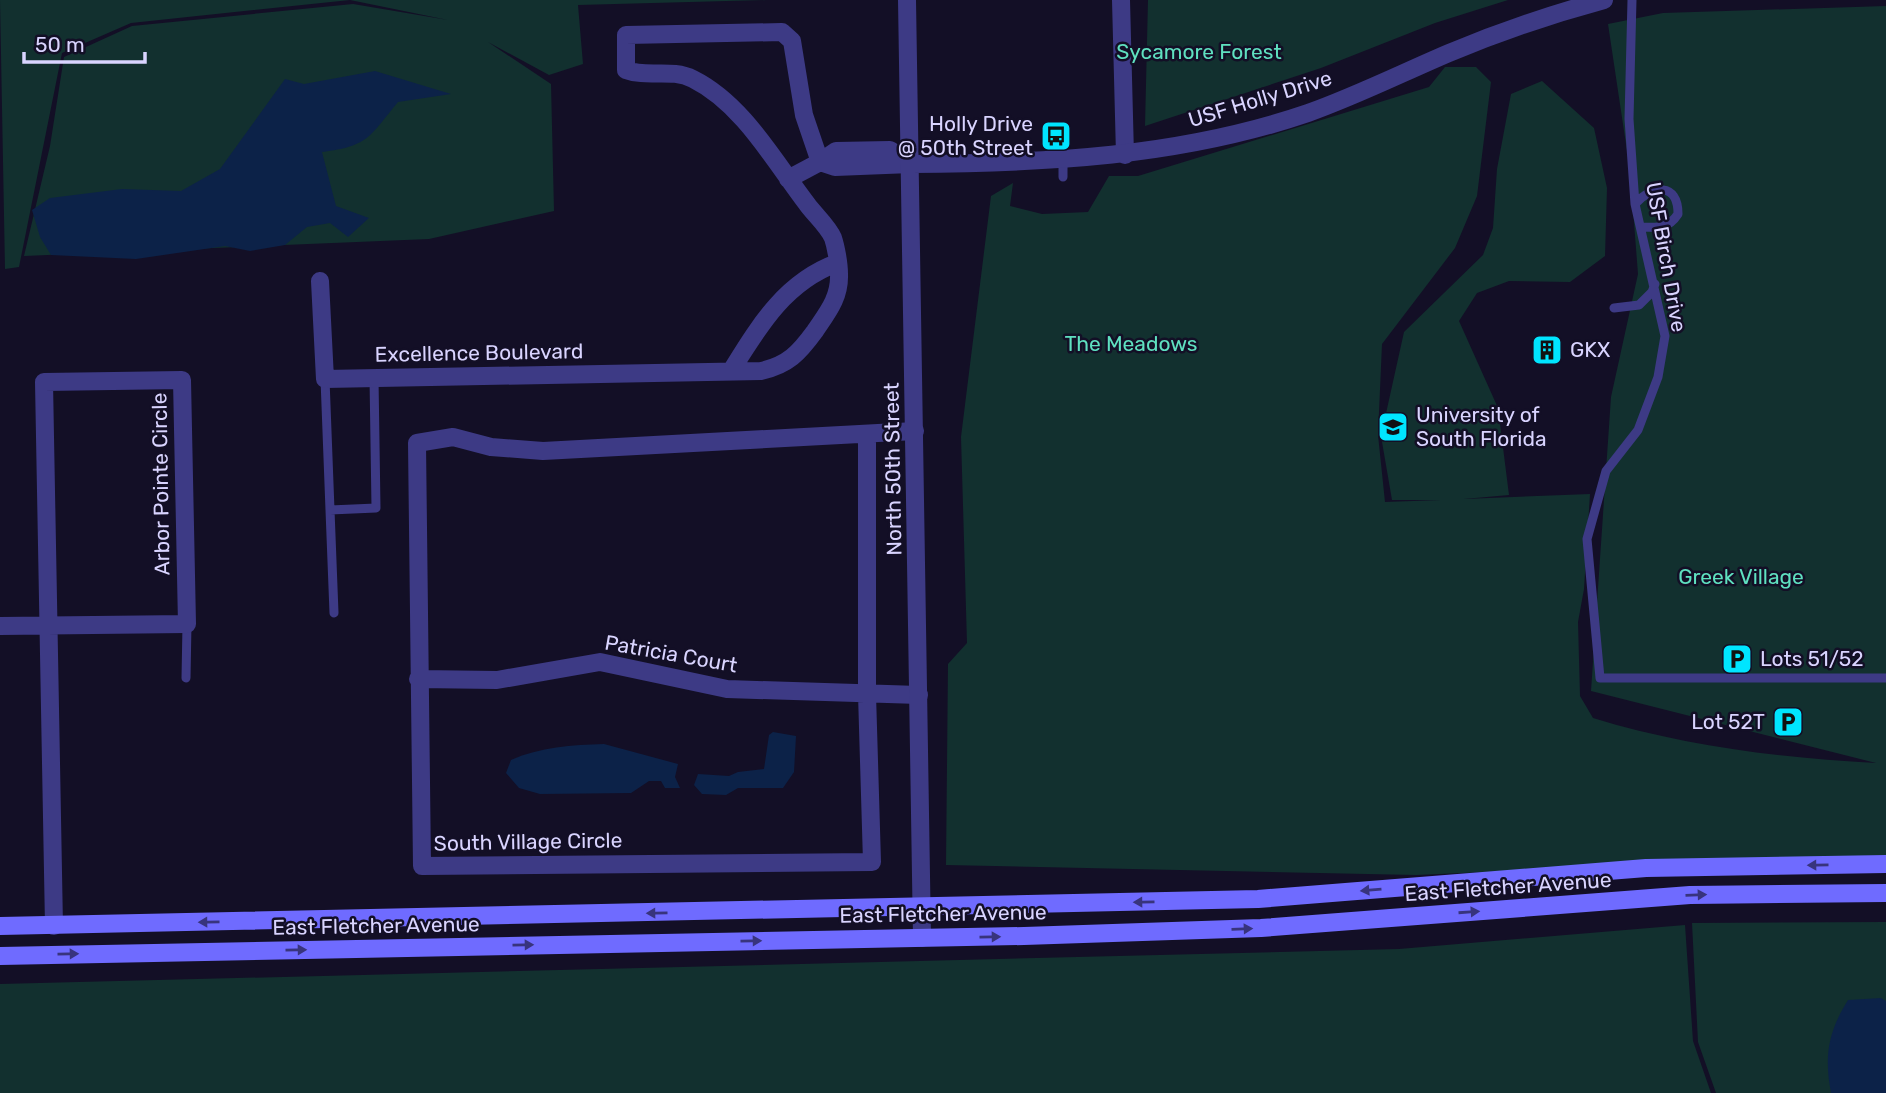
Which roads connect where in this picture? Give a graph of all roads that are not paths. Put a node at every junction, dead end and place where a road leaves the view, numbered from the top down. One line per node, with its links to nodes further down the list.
1 (907, 0): 7 (street, North 50th Street)
2 (1121, 0): 5 (street)
3 (1604, 0): 5 (street, USF Holly Drive)
4 (1632, 0): 9 (lane, USF Birch Drive)
5 (1125, 155): 7 (street, USF Holly Drive)
6 (820, 162): 7 (street); 8 (street); 8 (street, Excellence Boulevard)
7 (911, 164): 18 (street, North 50th Street)
8 (788, 178): 11 (street, Excellence Boulevard)
9 (1635, 204): 10 (lane, USF Birch Drive); 10 (lane)
10 (1643, 227): 13 (lane, USF Birch Drive)
11 (837, 263): 15 (street); 15 (street, Excellence Boulevard)
12 (320, 281): 17 (street)
13 (1655, 283): 14 (lane); 26 (lane, USF Birch Drive)
14 (1614, 307)
15 (732, 371): 16 (street, Excellence Boulevard)
16 (374, 378): 17 (street, Excellence Boulevard); 20 (lane)
17 (325, 379): 20 (lane)
18 (915, 431): 19 (street, South Village Circle); 29 (street, North 50th Street)
19 (867, 435): 27 (street, South Village Circle); 28 (street, South Village Circle)
20 (330, 510): 21 (lane)
21 (334, 613)
22 (187, 624): 24 (street); 24 (street, Arbor Pointe Circle); 25 (lane)
23 (0, 626): 24 (street)
24 (50, 626): 34 (street, Arbor Pointe Circle)
25 (186, 678)
26 (1886, 678)
27 (418, 679): 28 (street, Patricia Court); 28 (street, South Village Circle)
28 (867, 694): 29 (street, Patricia Court)
29 (919, 695): 32 (street, North 50th Street)
30 (1886, 864): 32 (main road, East Fletcher Avenue, one-way to 32)
31 (1886, 892): 35 (main road, East Fletcher Avenue, one-way to 31)
32 (922, 907): 34 (main road, East Fletcher Avenue, one-way to 34); 35 (street, North 50th Street)
33 (0, 926): 34 (main road, East Fletcher Avenue)
34 (54, 926)
35 (922, 938): 36 (main road, East Fletcher Avenue, one-way to 35)
36 (0, 956)

